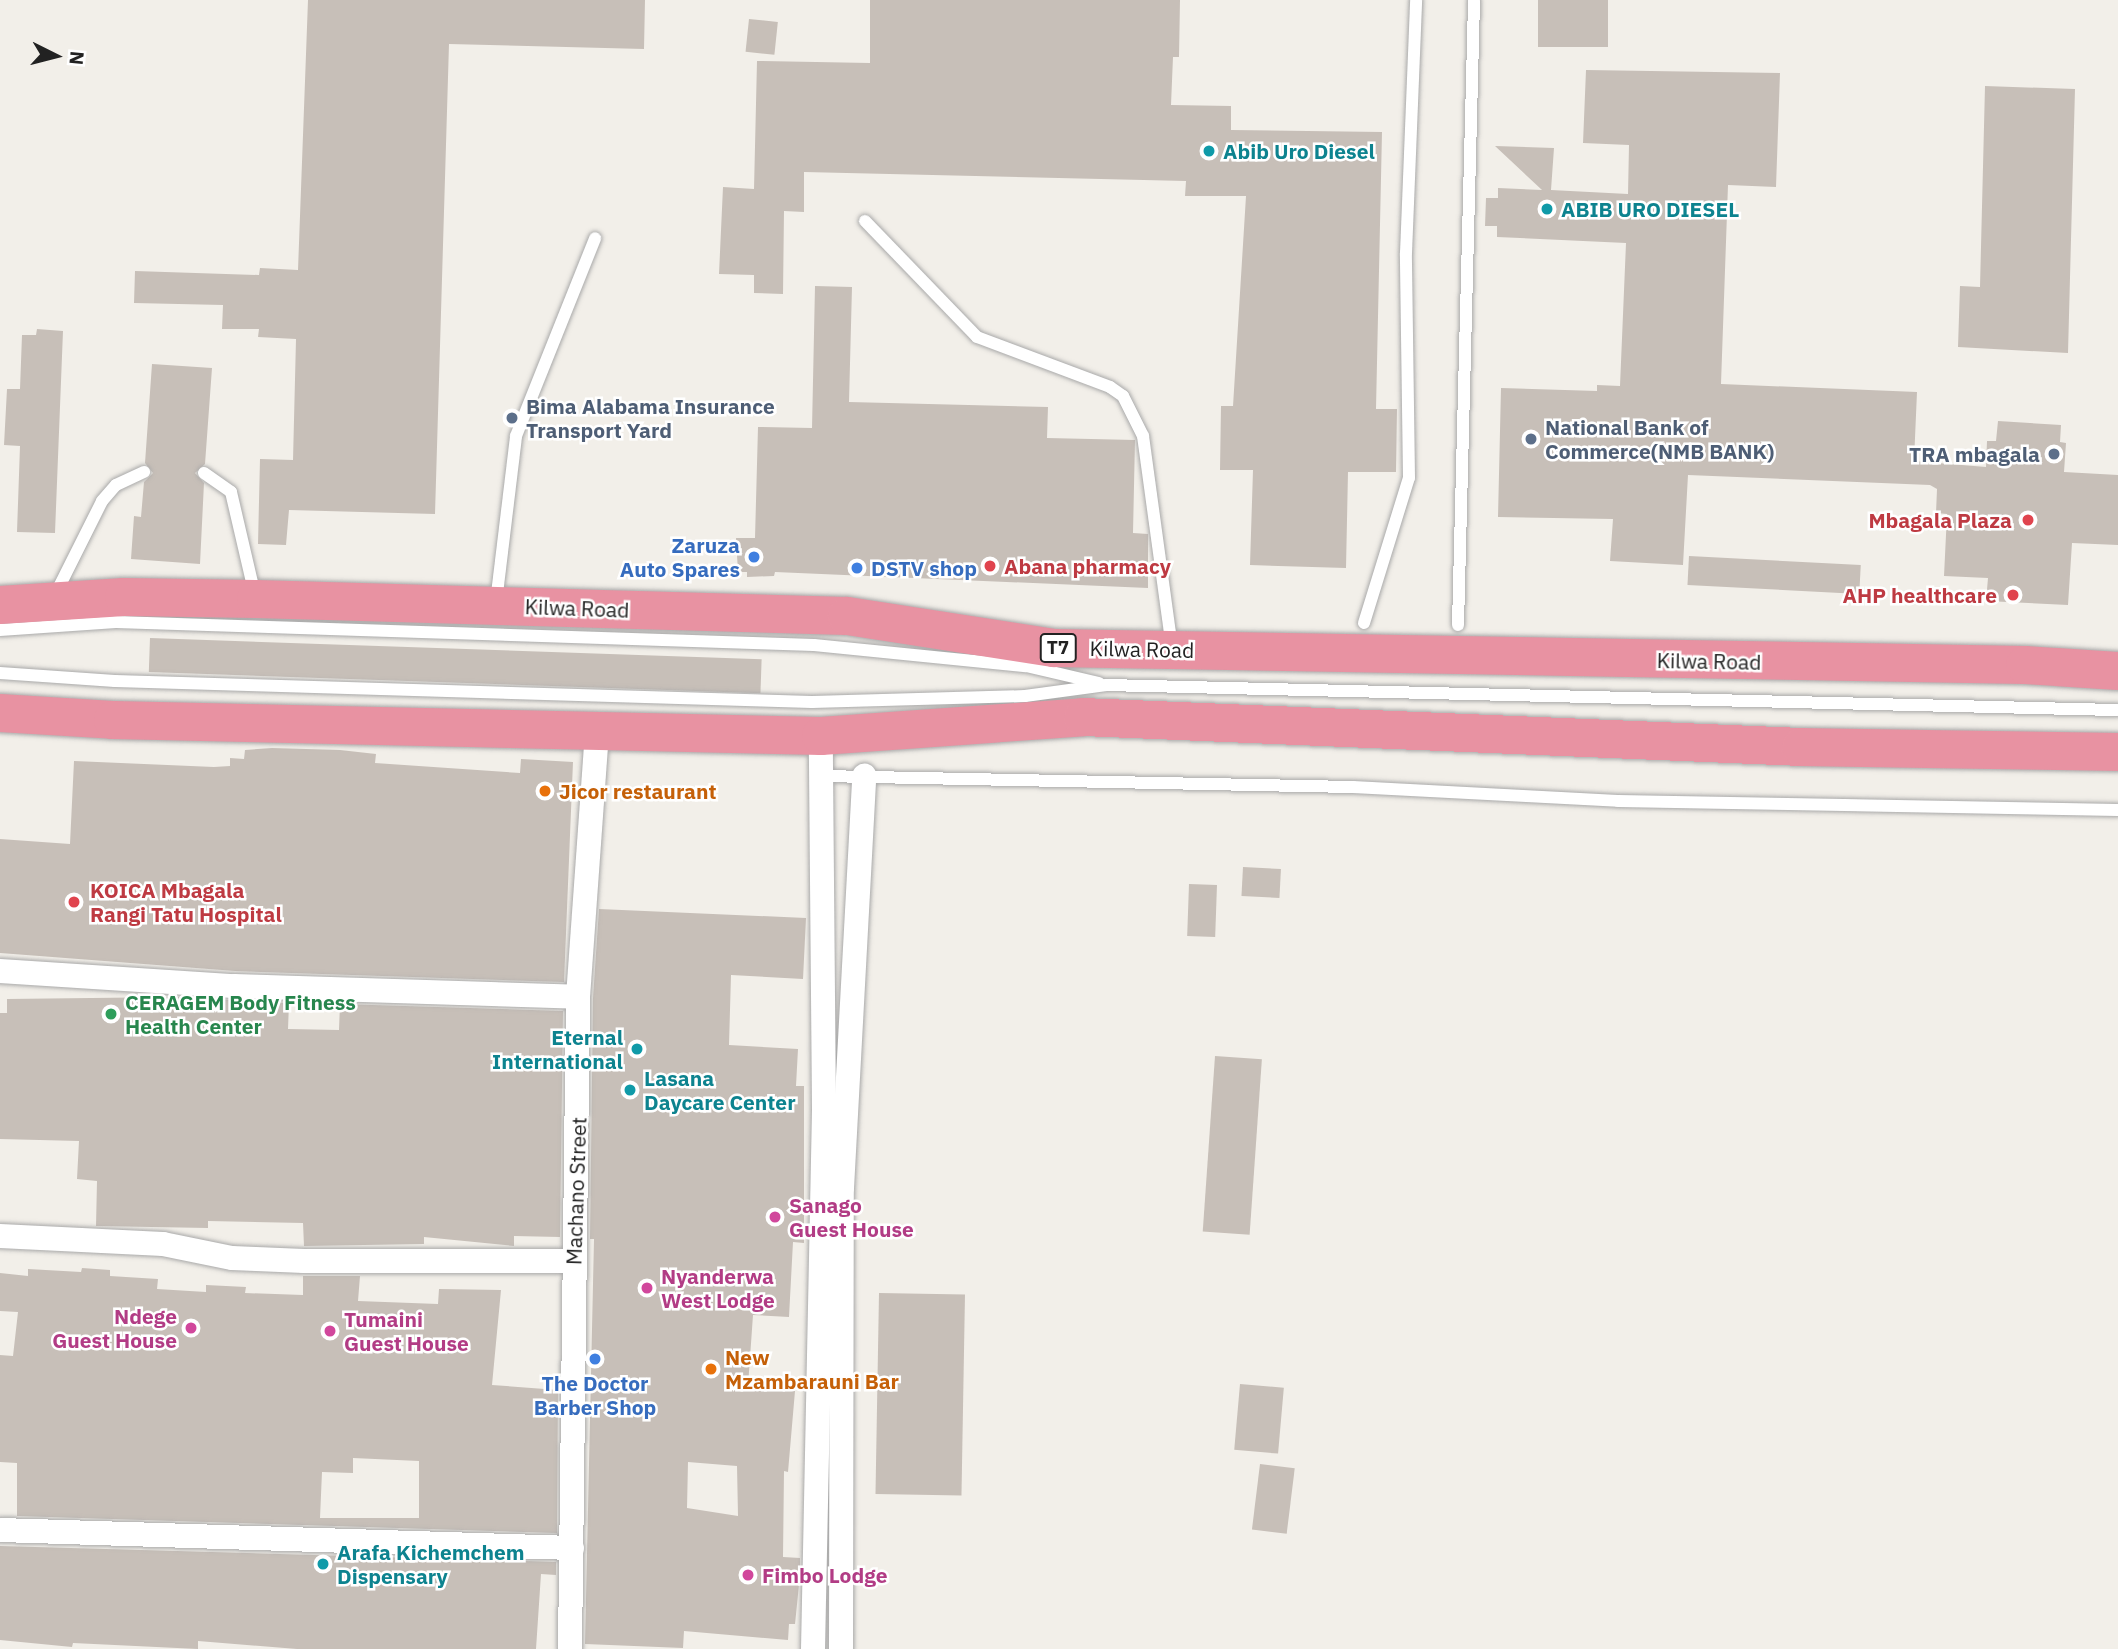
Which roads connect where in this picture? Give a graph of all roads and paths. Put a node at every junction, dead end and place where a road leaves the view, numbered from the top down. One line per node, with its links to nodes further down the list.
1 (1416, 0): 11 (lane)
2 (1474, 0): 12 (lane)
3 (865, 221): 14 (lane)
4 (595, 238): 10 (lane)
5 (144, 472): 8 (lane)
6 (204, 473): 7 (lane)
7 (256, 599): 8 (highway, Kilwa Road / T7); 10 (highway, Kilwa Road / T7)
8 (51, 601): 9 (highway, Kilwa Road / T7)
9 (0, 605)
10 (496, 606): 14 (highway, Kilwa Road / T7)
11 (1364, 623)
12 (1458, 625)
13 (0, 630): 17 (lane)
14 (1172, 649): 15 (highway, Kilwa Road / T7)
15 (2118, 671)
16 (0, 673): 17 (lane)
17 (1106, 685): 18 (lane)
18 (2118, 710)
19 (0, 713): 20 (highway)
20 (597, 733): 21 (highway); 27 (street, Machano Street)
21 (821, 736): 22 (highway); 23 (street)
22 (2118, 752)
23 (822, 776): 24 (lane); 33 (street)
24 (864, 776): 25 (lane); 34 (street)
25 (2118, 810)
26 (0, 971): 27 (street)
27 (578, 997): 29 (street, Machano Street)
28 (0, 1236): 29 (street)
29 (573, 1261): 31 (street, Machano Street)
30 (0, 1530): 31 (street)
31 (572, 1548): 32 (street, Machano Street)
32 (570, 1649)
33 (813, 1649)
34 (841, 1649)

